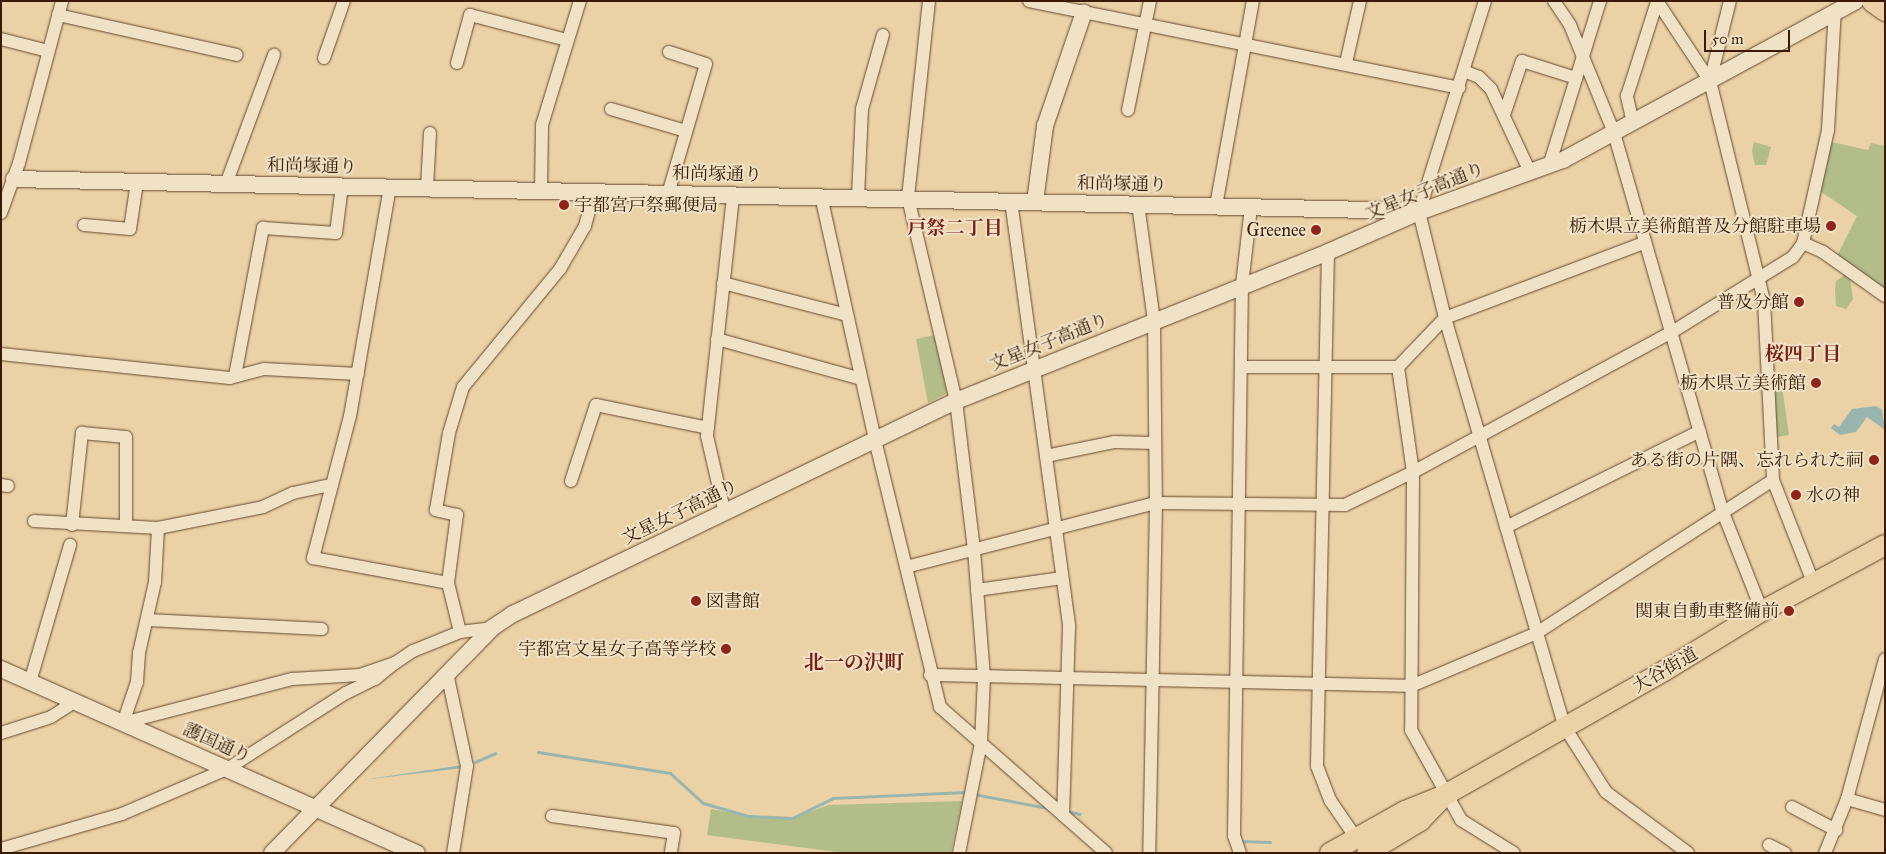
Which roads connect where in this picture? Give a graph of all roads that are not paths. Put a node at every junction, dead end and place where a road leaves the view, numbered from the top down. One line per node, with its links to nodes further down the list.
1 (62, 1): 19 (street)
2 (344, 1): 30 (street)
3 (580, 1): 23 (street)
4 (929, 1): 59 (street)
5 (1150, 1): 20 (street)
6 (1253, 1): 24 (street)
7 (1360, 1): 32 (street)
8 (1485, 1): 33 (street)
9 (1554, 1): 29 (street)
10 (1600, 1): 29 (street)
11 (1657, 1): 35 (street); 40 (street)
12 (1730, 1): 35 (street)
13 (1856, 1): 16 (street, 文星女子高通り)
14 (1872, 1): 17 (highway)
15 (1037, 2): 18 (street)
16 (1835, 10): 35 (street, 文星女子高通り); 69 (street)
17 (1885, 10)
18 (1084, 12): 20 (street); 61 (street)
19 (58, 15): 25 (street); 28 (street)
20 (1145, 25): 24 (street); 38 (street)
21 (883, 35): 58 (street)
22 (1, 39): 25 (street)
23 (568, 40): 31 (street); 52 (street)
24 (1245, 44): 32 (street); 63 (street)
25 (48, 50): 46 (street)
26 (669, 52): 41 (street)
27 (274, 54): 48 (street)
28 (237, 55)
29 (1583, 56): 34 (street); 42 (street)
30 (324, 58)
31 (457, 63)
32 (1346, 63): 36 (street)
33 (1464, 71): 36 (street); 39 (street)
34 (1576, 78): 39 (street); 44 (street)
35 (1710, 81): 40 (street, 文星女子高通り); 71 (street)
36 (1459, 88): 65 (street)
37 (612, 110): 41 (street)
38 (1128, 110)
39 (1504, 115): 45 (street)
40 (1632, 123): 42 (street, 文星女子高通り)
41 (686, 131): 54 (street)
42 (1614, 133): 44 (street, 文星女子高通り); 68 (street)
43 (430, 134): 51 (street)
44 (1549, 166): 45 (street, 文星女子高通り)
45 (1530, 172): 65 (street, 文星女子高通り)
46 (14, 180): 47 (street, 和尚塚通り); 55 (street)
47 (137, 182): 48 (street, 和尚塚通り); 67 (street)
48 (226, 184): 49 (street, 和尚塚通り)
49 (342, 186): 50 (street, 和尚塚通り); 86 (street)
50 (390, 187): 51 (street, 和尚塚通り); 85 (street)
51 (427, 188): 52 (street, 和尚塚通り)
52 (541, 190): 53 (street, 和尚塚通り)
53 (594, 192): 54 (street, 和尚塚通り); 115 (street)
54 (668, 194): 56 (street, 和尚塚通り)
55 (5, 195): 66 (street)
56 (733, 195): 57 (street, 和尚塚通り); 72 (street)
57 (821, 196): 58 (street, 和尚塚通り); 75 (street)
58 (858, 197): 59 (street, 和尚塚通り)
59 (908, 198): 60 (street, 和尚塚通り); 88 (street)
60 (1011, 201): 61 (street, 和尚塚通り); 83 (street)
61 (1035, 202): 62 (street, 和尚塚通り)
62 (1138, 204): 63 (street, 和尚塚通り); 77 (street)
63 (1216, 206): 64 (street, 和尚塚通り)
64 (1251, 207): 65 (street, 和尚塚通り); 73 (street)
65 (1419, 212): 70 (street, 文星女子高通り); 76 (street)
66 (1, 213)
67 (84, 225)
68 (1644, 243): 76 (street); 78 (street)
69 (1803, 243): 71 (street); 74 (street)
70 (1328, 252): 73 (street, 文星女子高通り); 84 (street)
71 (1758, 279): 78 (street); 96 (street)
72 (724, 282): 75 (street); 79 (street)
73 (1242, 285): 77 (street, 文星女子高通り); 81 (street)
74 (1885, 296)
75 (847, 315): 87 (street)
76 (1445, 318): 82 (street); 91 (street)
77 (1154, 321): 83 (street, 文星女子高通り); 93 (street)
78 (1672, 332): 90 (street); 91 (street)
79 (717, 339): 87 (street); 89 (street)
80 (1, 354): 86 (street)
81 (1243, 367): 84 (street); 100 (street)
82 (1398, 367): 84 (street); 95 (street)
83 (1033, 369): 88 (street, 文星女子高通り); 94 (street)
84 (1326, 369): 101 (street)
85 (358, 374): 86 (street); 98 (street)
86 (235, 376)
87 (861, 379): 92 (street)
88 (956, 401): 92 (street, 文星女子高通り); 112 (street)
89 (708, 428): 97 (street); 103 (street)
90 (1700, 431): 102 (street); 107 (street)
91 (1480, 434): 95 (street); 107 (street)
92 (875, 440): 103 (street, 文星女子高通り); 113 (street)
93 (1155, 443): 94 (street); 99 (street)
94 (1046, 456): 109 (street)
95 (1413, 472): 101 (street); 135 (street)
96 (1772, 480): 102 (street); 116 (street)
97 (571, 481)
98 (332, 485): 108 (street); 115 (street)
99 (1156, 503): 100 (street); 109 (street); 131 (street)
100 (1241, 504): 101 (street); 133 (street)
101 (1324, 506): 134 (street)
102 (1722, 510): 118 (street); 123 (street)
103 (725, 514): 121 (street, 文星女子高通り)
104 (34, 521): 105 (street)
105 (72, 525): 106 (street); 106 (street)
106 (126, 525): 108 (street)
107 (1506, 527): 123 (street)
108 (158, 528): 119 (street)
109 (1056, 528): 112 (street); 114 (street)
110 (70, 545): 132 (street)
111 (1885, 546): 116 (main road, 大谷街道)
112 (974, 550): 113 (street); 117 (street)
113 (906, 567): 128 (street)
114 (1062, 578): 117 (street); 130 (street)
115 (448, 582): 122 (street)
116 (1813, 582): 118 (main road, 大谷街道)
117 (977, 590): 129 (street)
118 (1762, 611): 138 (main road, 大谷街道)
119 (148, 620): 120 (street); 137 (street)
120 (322, 628)
121 (492, 628): 122 (street); 127 (street, 文星女子高通り)
122 (460, 632): 125 (street)
123 (1535, 634): 135 (street); 138 (street)
124 (1885, 659): 143 (street)
125 (395, 663): 137 (street); 141 (street)
126 (1, 669): 132 (street, 護国通り)
127 (447, 673): 145 (street, 文星女子高通り); 155 (street)
128 (930, 675): 129 (street); 140 (street)
129 (984, 677): 130 (street); 140 (street)
130 (1069, 679): 131 (street); 147 (street)
131 (1152, 680): 133 (street); 159 (street)
132 (30, 682): 136 (street, 護国通り)
133 (1237, 682): 134 (street); 160 (street)
134 (1319, 683): 135 (street); 150 (street)
135 (1411, 686): 142 (street)
136 (76, 702): 137 (street, 護国通り); 139 (street)
137 (123, 723): 141 (street, 護国通り)
138 (1564, 726): 142 (main road, 大谷街道); 163 (street)
139 (1, 732)
140 (980, 743): 147 (street); 157 (street)
141 (227, 769): 145 (street, 護国通り); 152 (street)
142 (1445, 795): 150 (main road, 大谷街道); 162 (street)
143 (1847, 799): 146 (street); 149 (street)
144 (1792, 807): 149 (street)
145 (315, 808): 153 (street, 文星女子高通り); 154 (street, 護国通り)
146 (1885, 810)
147 (1063, 815): 158 (street)
148 (552, 816): 156 (street)
149 (1836, 830): 165 (street)
150 (1361, 845): 161 (main road, 大谷街道)
151 (1769, 845): 164 (street)
152 (1, 849)
153 (272, 853)
154 (417, 853)
155 (453, 853)
156 (671, 853)
157 (959, 853)
158 (1106, 853)
159 (1148, 853)
160 (1240, 853)
161 (1330, 853)
162 (1514, 853)
163 (1688, 853)
164 (1785, 853)
165 (1825, 853)

